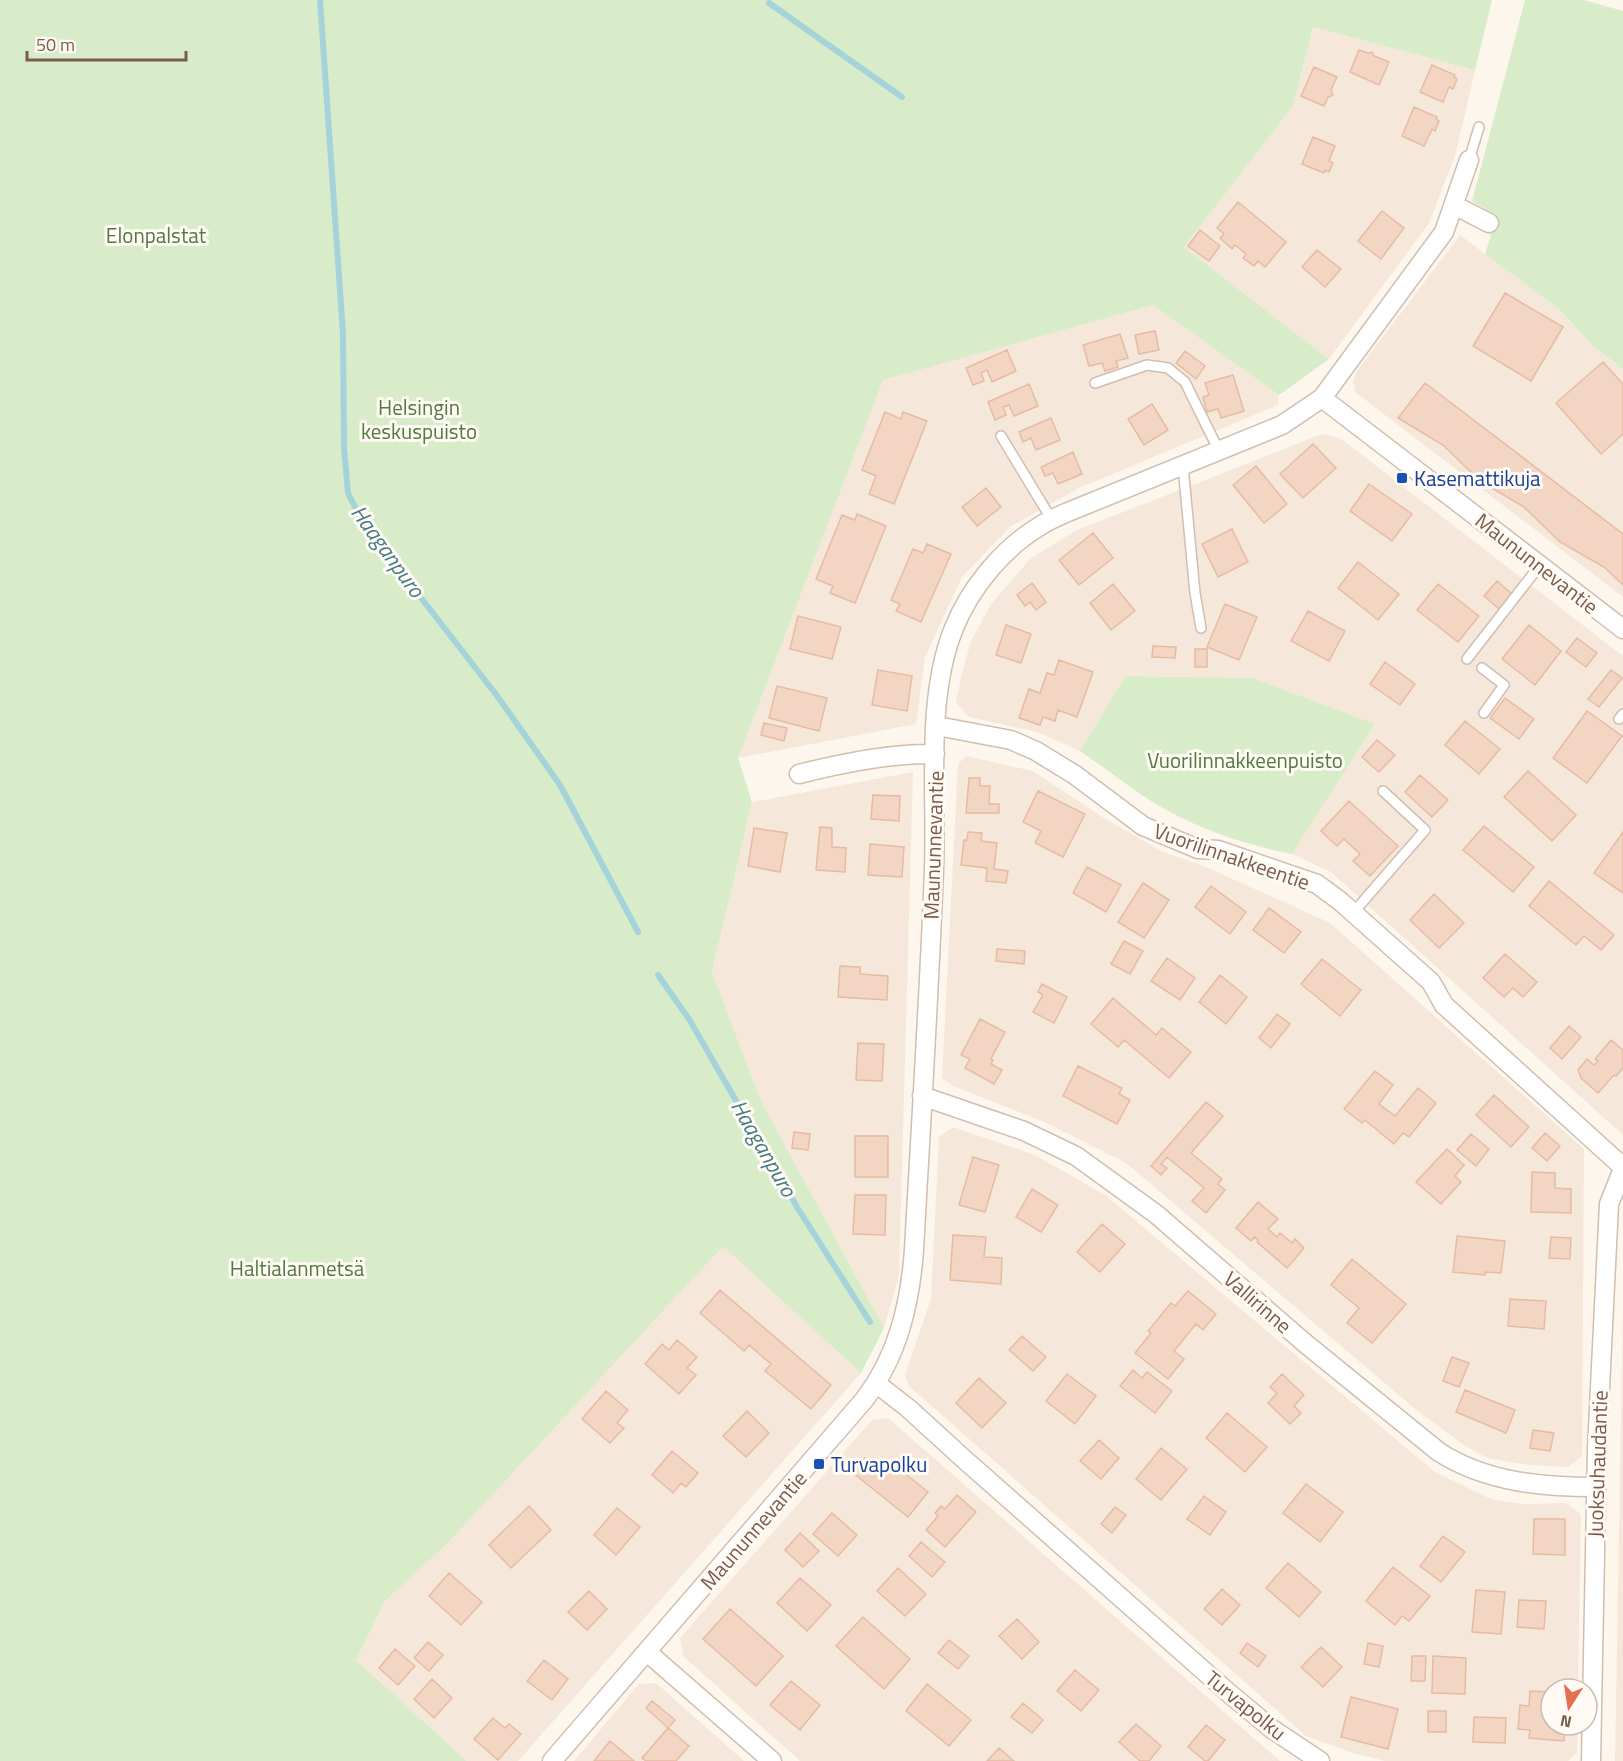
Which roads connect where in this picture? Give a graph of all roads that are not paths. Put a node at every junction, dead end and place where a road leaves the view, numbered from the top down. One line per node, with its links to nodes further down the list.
1 (1479, 127): 2 (lane)
2 (1469, 160): 3 (street)
3 (1454, 205): 4 (street); 6 (street)
4 (1489, 223)
5 (1095, 383): 8 (lane)
6 (1322, 398): 8 (street, Maununnevantie); 11 (street, Maununnevantie)
7 (1001, 436): 10 (lane)
8 (1219, 451): 9 (street, Maununnevantie)
9 (1184, 466): 10 (street, Maununnevantie); 12 (lane)
10 (1052, 520): 17 (street, Maununnevantie)
11 (1540, 565): 13 (street, Maununnevantie); 14 (lane)
12 (1202, 628)
13 (1623, 629)
14 (1467, 659)
15 (1482, 668): 16 (lane)
16 (1484, 712)
17 (937, 726): 18 (street, Maununnevantie); 21 (street, Vuorilinnakkeentie)
18 (935, 754): 19 (street); 22 (street, Maununnevantie)
19 (799, 774)
20 (1383, 791): 21 (lane)
21 (1353, 913): 23 (street, Vuorilinnakkeentie)
22 (922, 1096): 24 (street, Maununnevantie); 25 (street, Vallirinne)
23 (1623, 1168): 25 (street, Juoksuhaudantie)
24 (877, 1384): 26 (street, Maununnevantie); 29 (street, Turvapolku)
25 (1596, 1487): 30 (street, Juoksuhaudantie)
26 (647, 1652): 27 (street, Maununnevantie); 28 (street)
27 (552, 1761)
28 (772, 1761)
29 (1320, 1761)
30 (1592, 1761)

